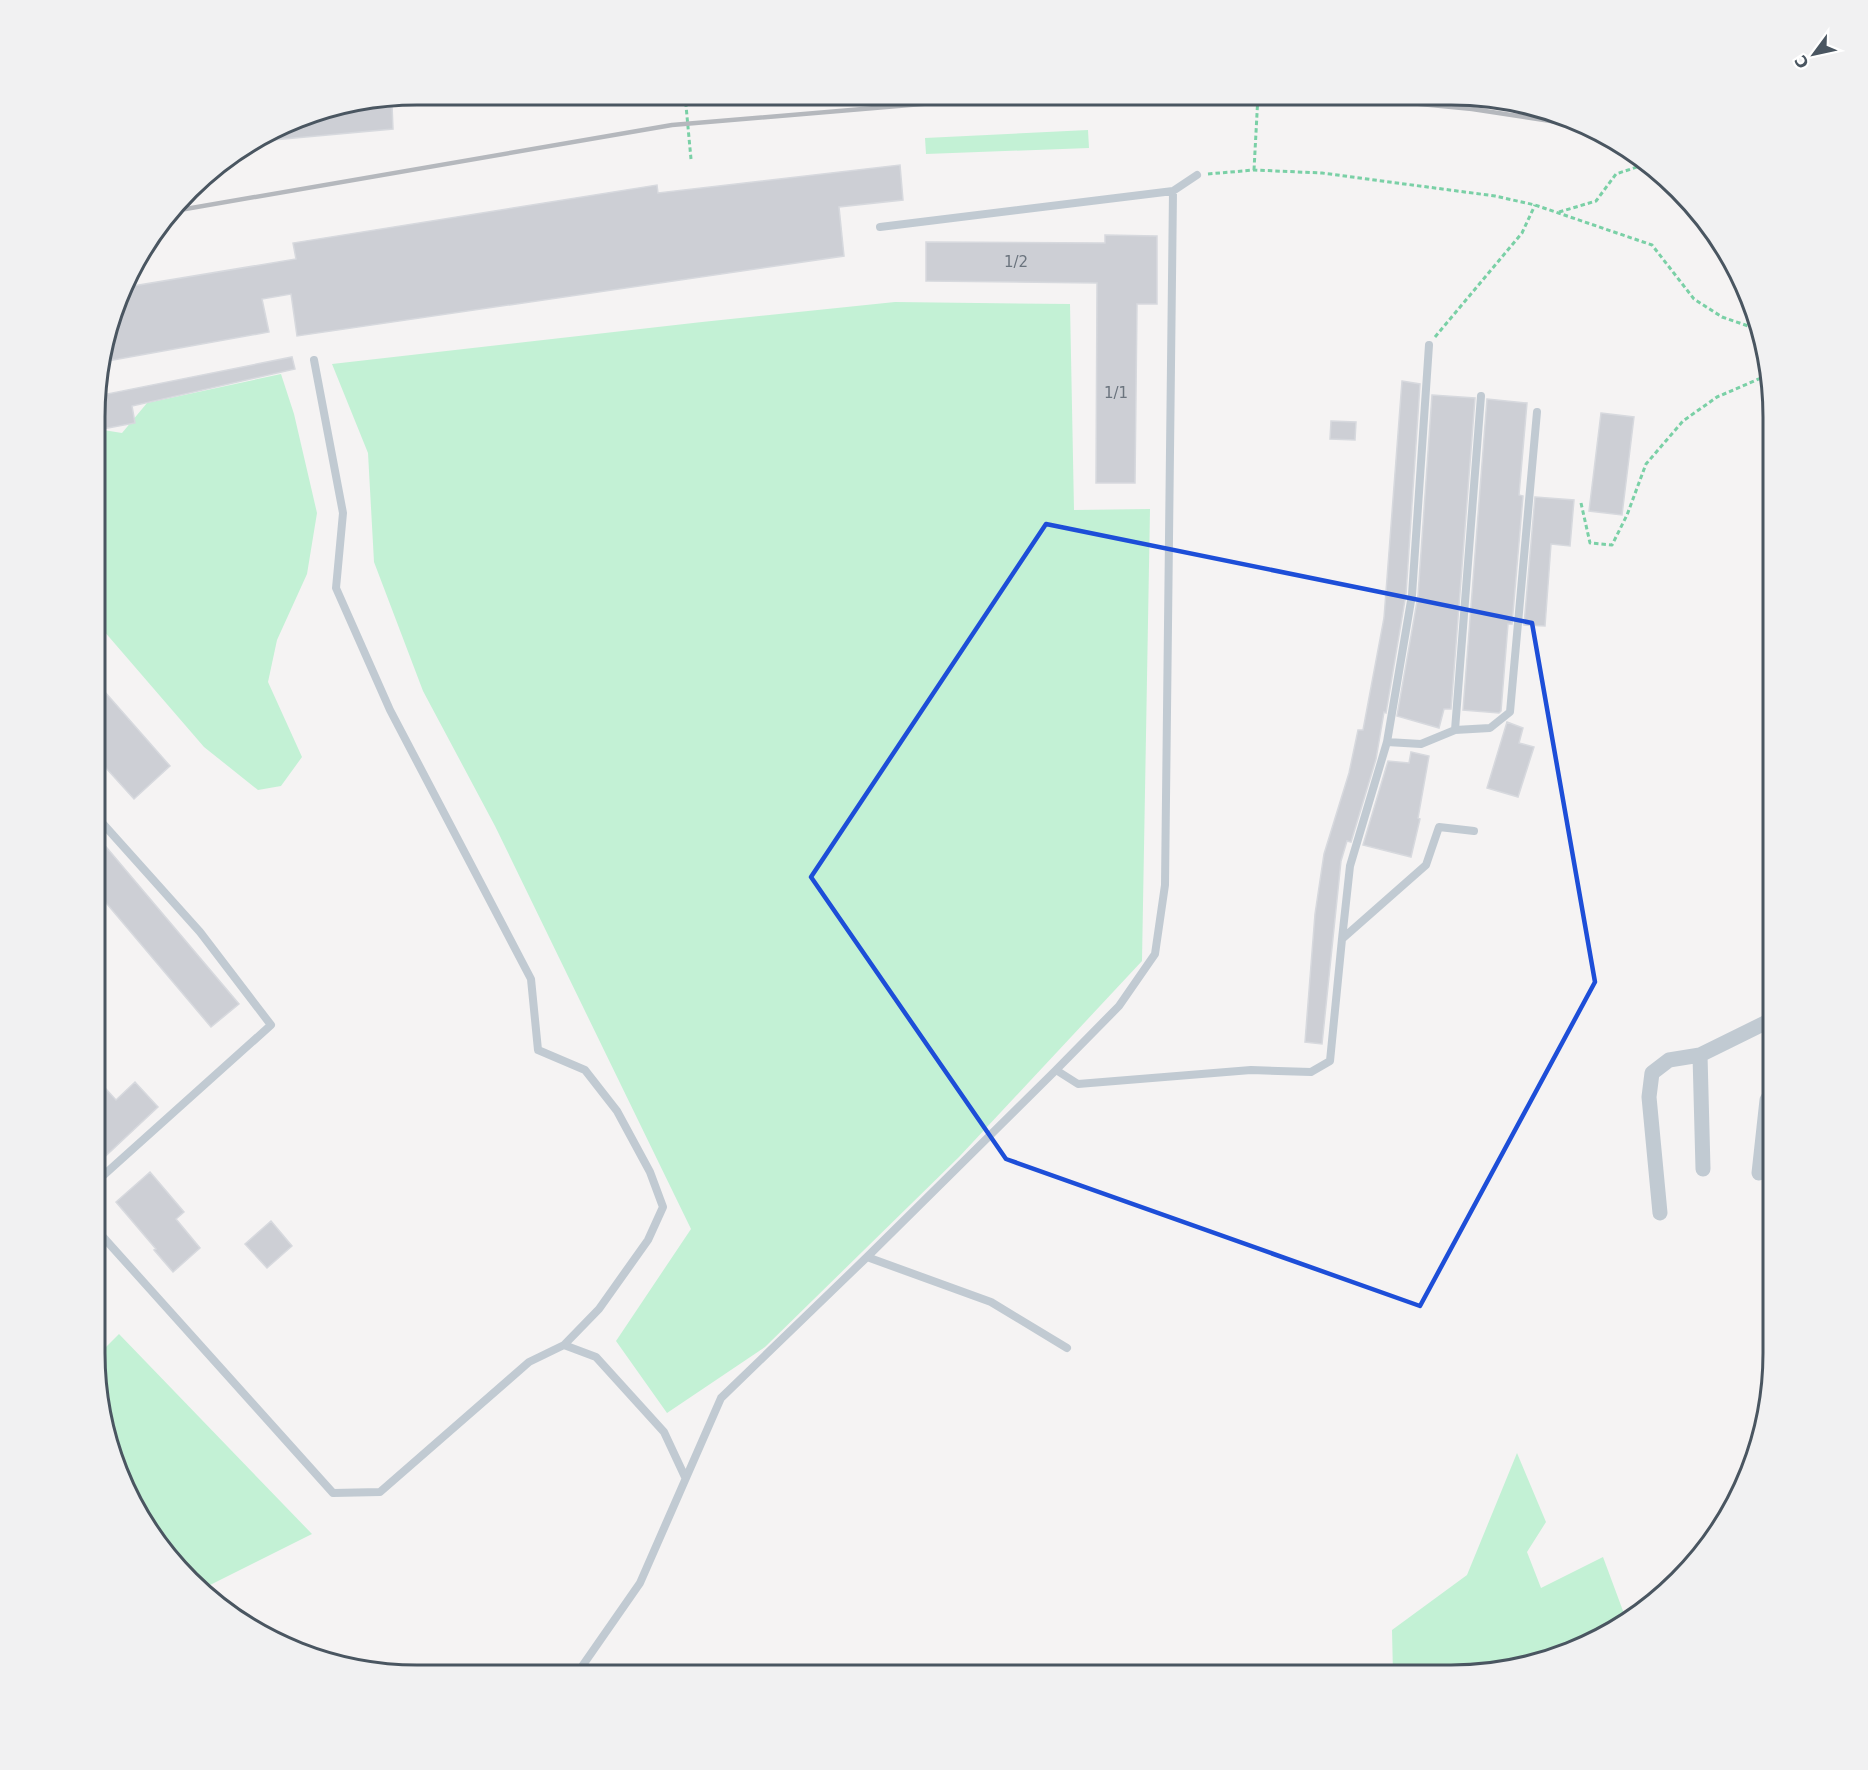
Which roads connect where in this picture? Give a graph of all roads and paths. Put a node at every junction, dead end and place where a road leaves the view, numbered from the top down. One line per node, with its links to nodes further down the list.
1 (686, 105): 3 (path)
2 (1257, 105): 5 (path)
3 (691, 159)
4 (1638, 167): 9 (path)
5 (1254, 170): 6 (path); 8 (path)
6 (1197, 175): 7 (lane)
7 (1173, 191): 10 (lane); 25 (lane)
8 (1535, 205): 9 (path); 12 (path)
9 (1557, 213): 11 (path)
10 (880, 227)
11 (1749, 326)
12 (1429, 345): 19 (lane)
13 (314, 360): 33 (lane)
14 (1760, 378): 17 (path)
15 (1481, 396): 18 (lane)
16 (1537, 412): 18 (lane)
17 (1581, 503)
18 (1455, 730): 19 (lane)
19 (1387, 742): 22 (lane)
20 (105, 826): 29 (lane)
21 (1474, 831): 22 (lane)
22 (1341, 939): 25 (lane)
23 (1763, 1024): 24 (street)
24 (1700, 1055): 27 (street); 30 (street)
25 (1056, 1070): 32 (lane)
26 (1763, 1136): 28 (street)
27 (1703, 1169)
28 (1759, 1173)
29 (105, 1174)
30 (1660, 1213)
31 (105, 1238): 33 (lane)
32 (867, 1257): 34 (lane); 35 (lane)
33 (564, 1345): 35 (lane)
34 (1067, 1348)
35 (685, 1477): 36 (lane)
36 (583, 1665)

